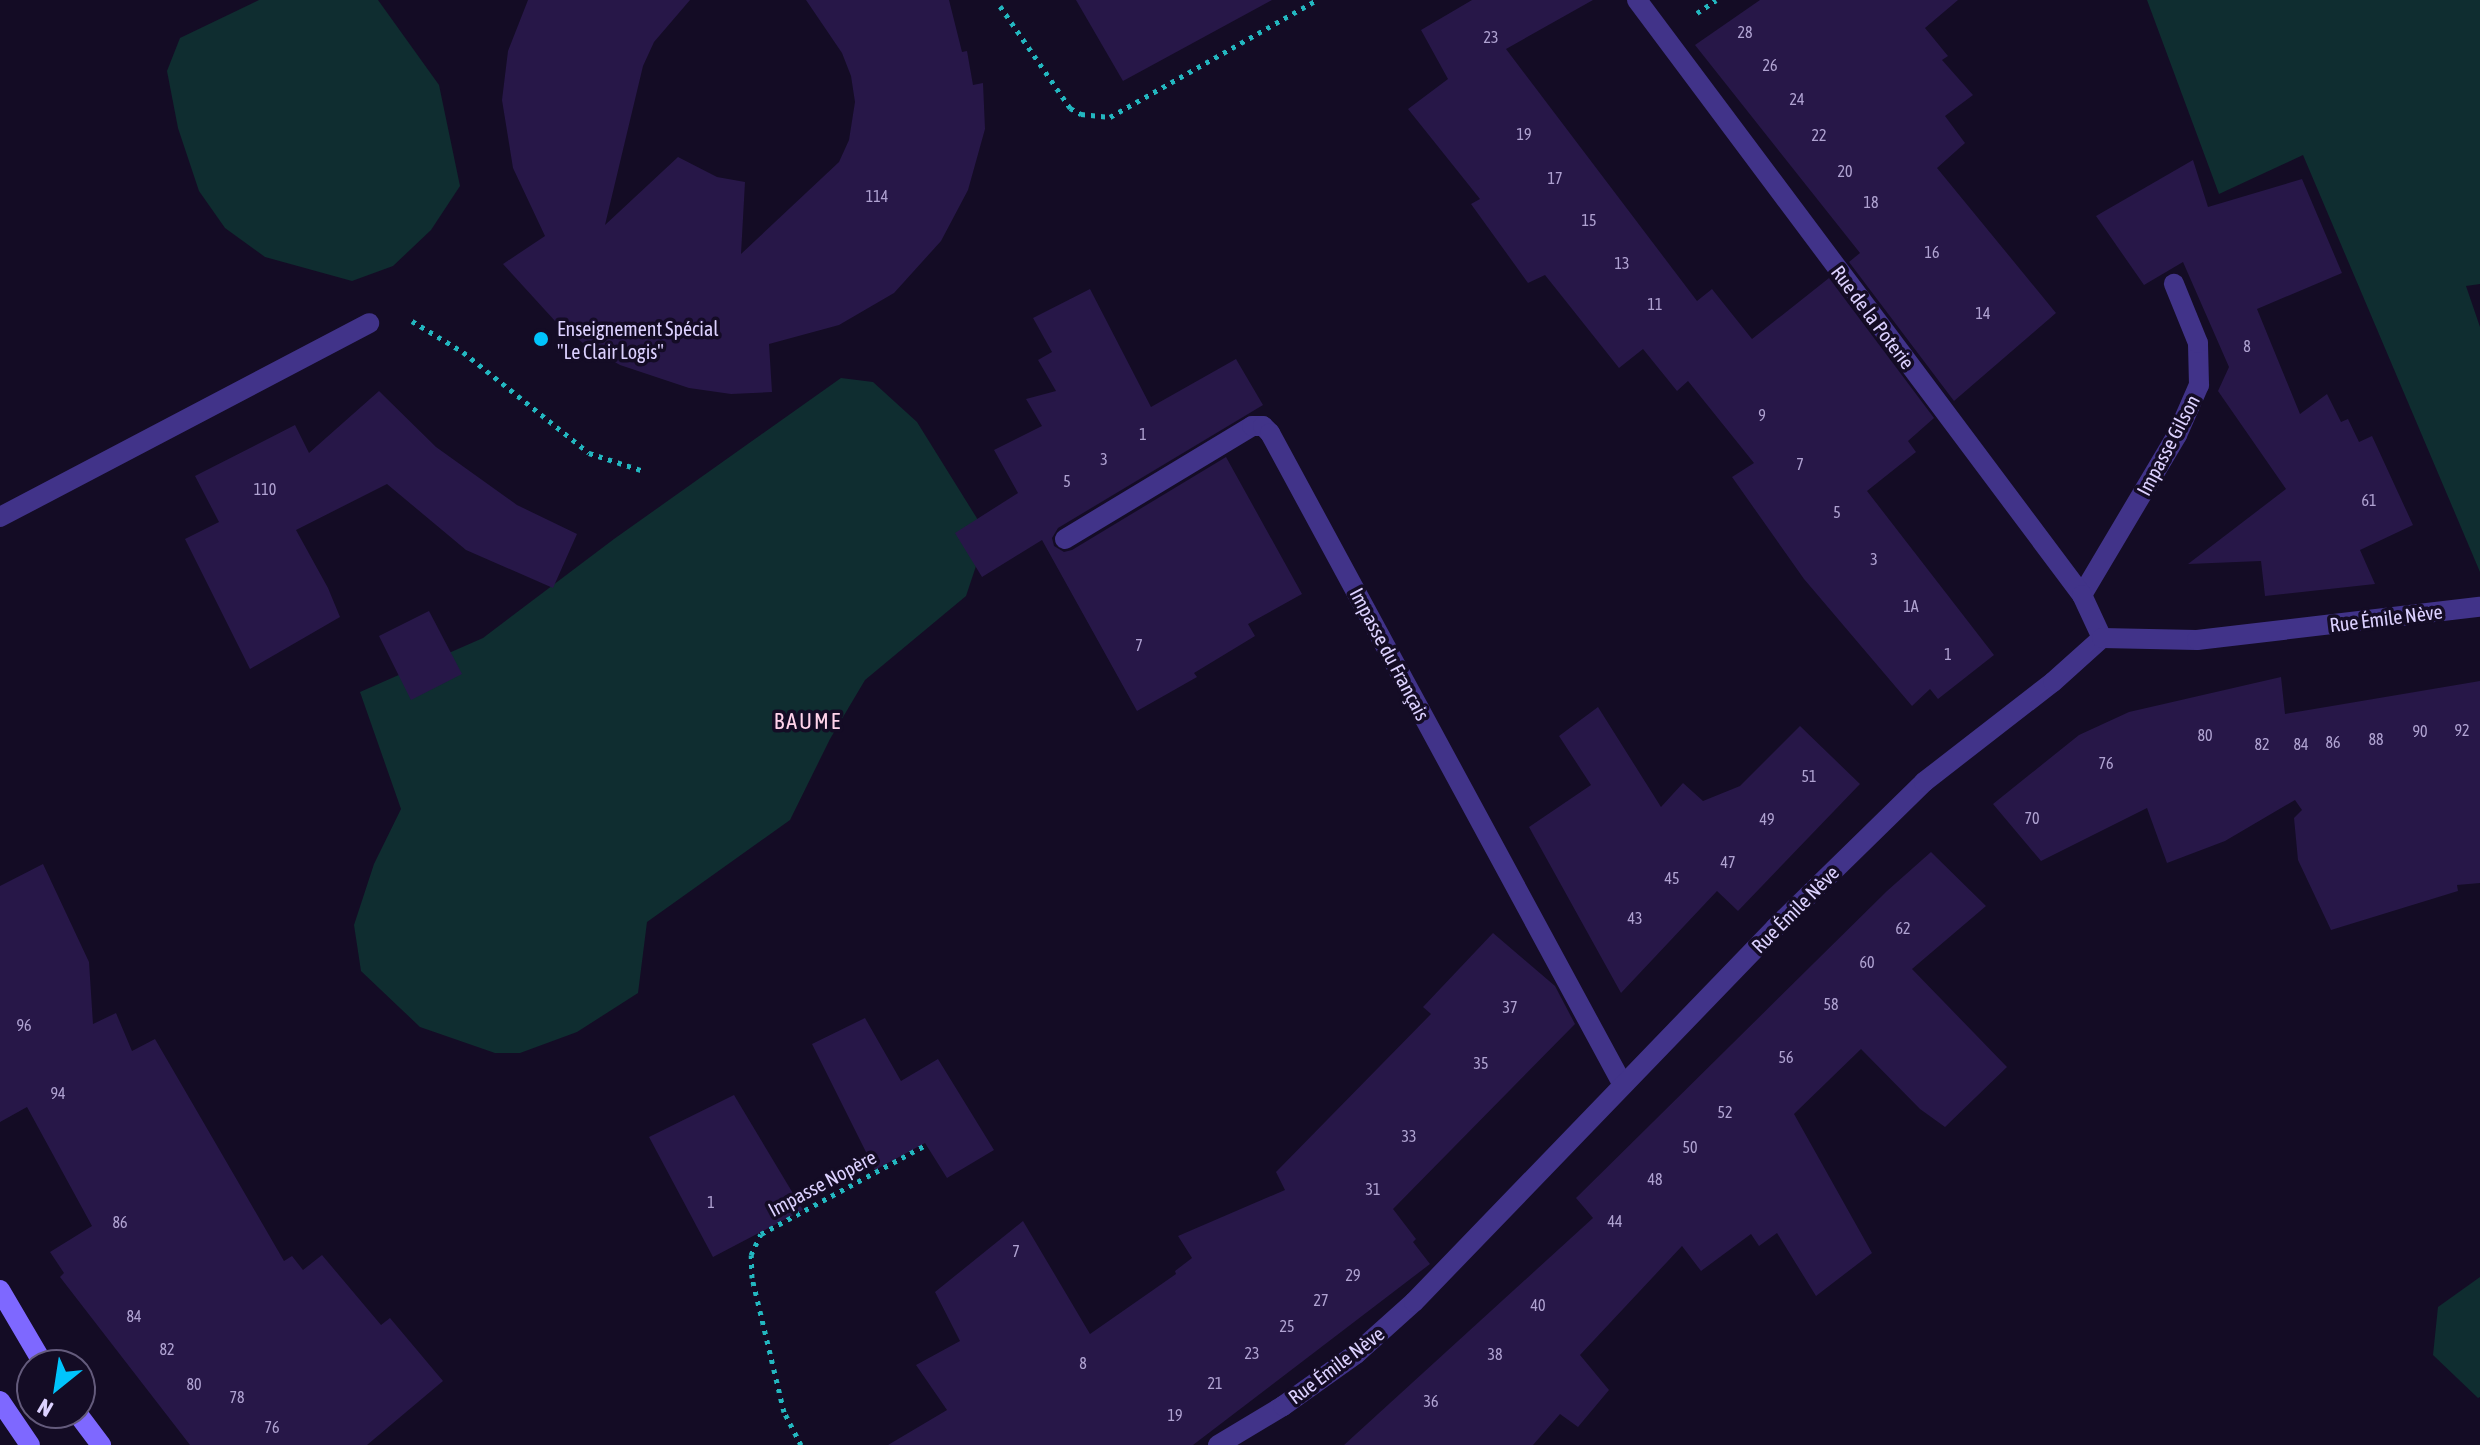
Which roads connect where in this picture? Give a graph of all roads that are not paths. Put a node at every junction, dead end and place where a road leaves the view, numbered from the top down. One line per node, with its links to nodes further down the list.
1 (1637, 0): 6 (street, Rue de la Poterie)
2 (2174, 284): 6 (street, Impasse Gilson)
3 (369, 323): 4 (street)
4 (0, 517)
5 (1065, 539): 9 (street, Impasse du Français)
6 (2082, 595): 8 (street, Rue de la Poterie)
7 (2480, 607): 8 (street, Rue Émile Nève)
8 (2102, 638): 9 (street, Rue Émile Nève)
9 (1623, 1085): 14 (street, Rue Émile Nève)
10 (0, 1290): 11 (main road)
11 (35, 1349)
12 (0, 1401): 13 (main road)
13 (30, 1445)
14 (1218, 1445)

